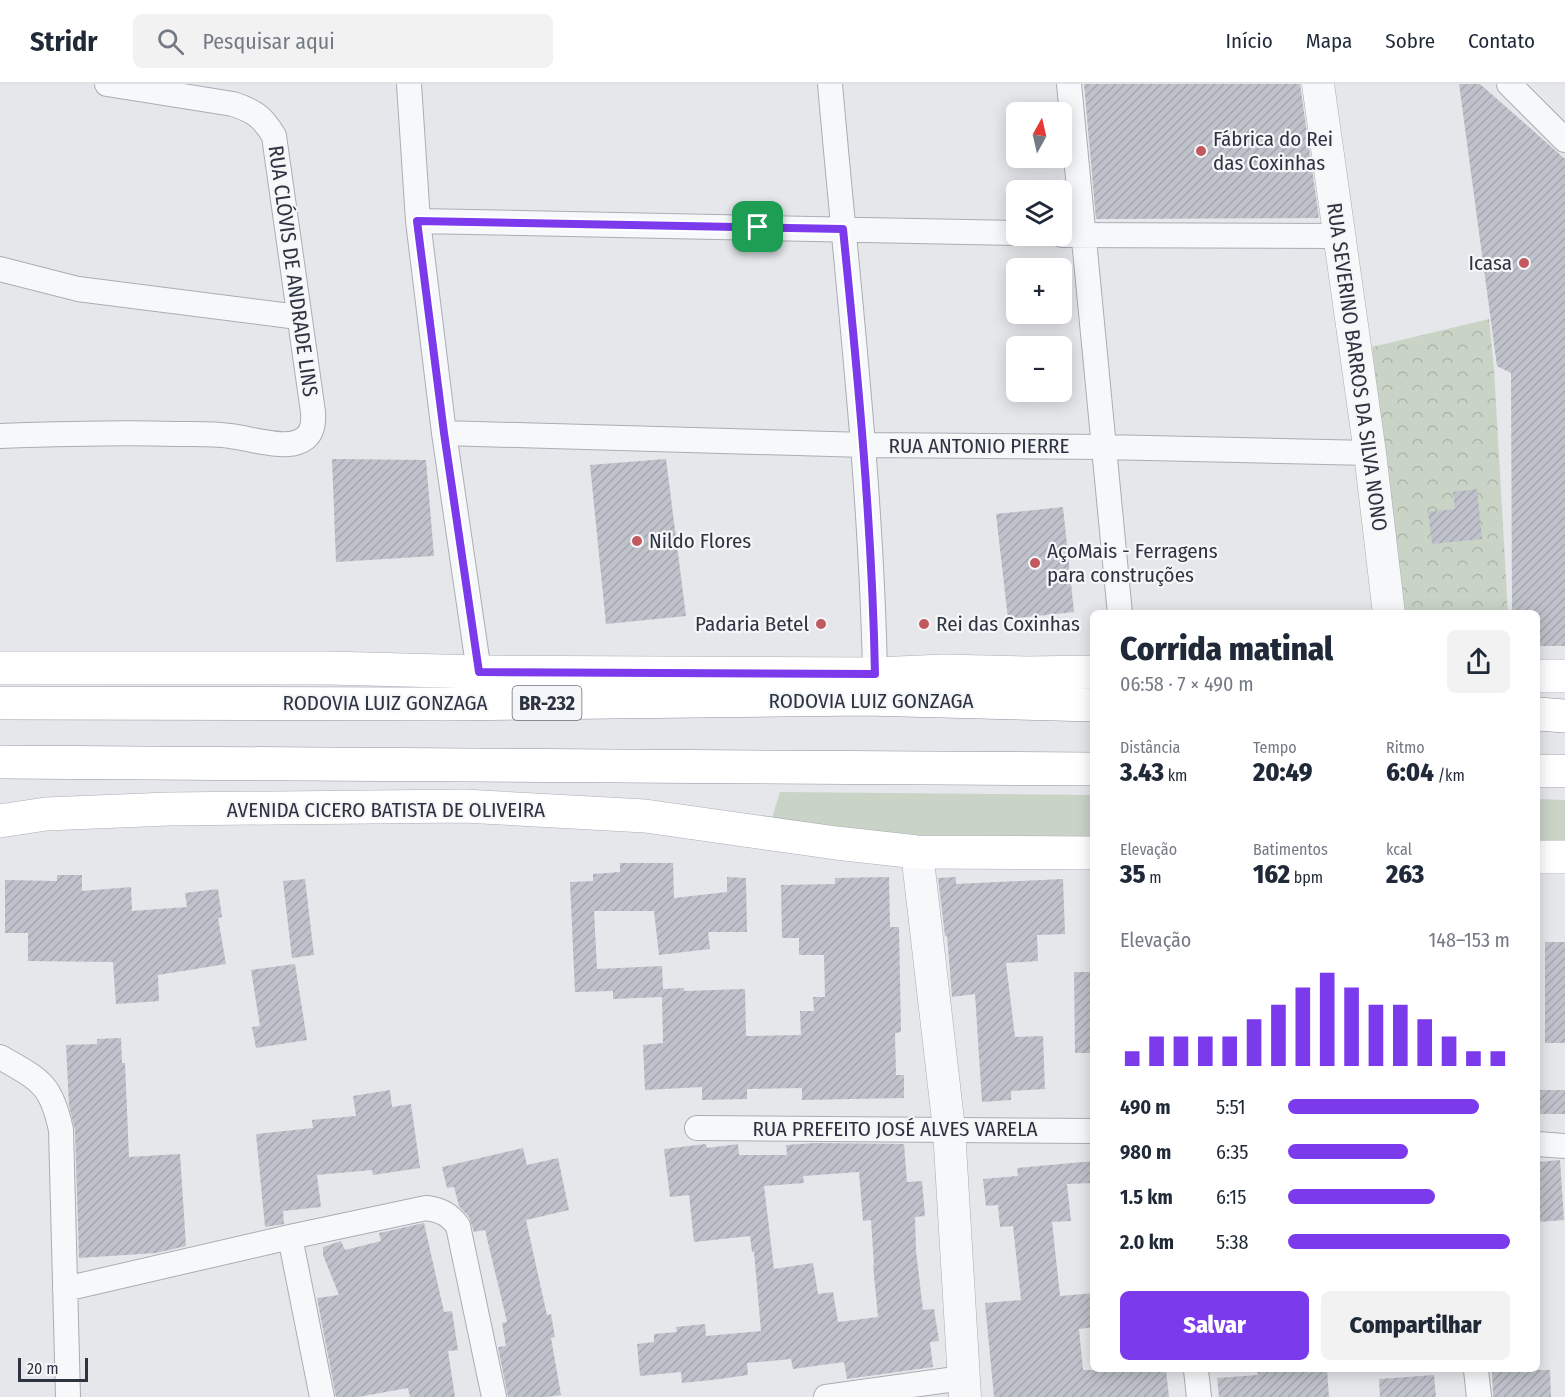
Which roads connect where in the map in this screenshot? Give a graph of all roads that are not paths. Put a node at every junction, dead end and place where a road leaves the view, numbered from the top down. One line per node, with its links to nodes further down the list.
1 (107, 84): 14 (street, RUA CLÓVIS DE ANDRADE LINS)
2 (409, 84): 8 (street)
3 (830, 84): 9 (street)
4 (1069, 84): 11 (street)
5 (1318, 84): 12 (street, RUA SEVERINO BARROS DA SILVA NONO)
6 (1509, 84): 7 (street)
7 (1565, 140)
8 (417, 221): 9 (street); 15 (street)
9 (843, 229): 10 (street); 17 (street)
10 (1006, 233)
11 (1072, 235): 12 (street); 18 (street)
12 (1340, 237): 19 (street, RUA SEVERINO BARROS DA SILVA NONO)
13 (0, 268): 14 (street)
14 (298, 317): 16 (street, RUA CLÓVIS DE ANDRADE LINS)
15 (444, 433): 17 (street, RUA ANTONIO PIERRE); 23 (street)
16 (0, 436)
17 (865, 445): 18 (street, RUA ANTONIO PIERRE); 25 (street)
18 (1103, 447): 19 (street, RUA ANTONIO PIERRE); 20 (street)
19 (1370, 453): 21 (street, RUA SEVERINO BARROS DA SILVA NONO)
20 (1120, 610)
21 (1389, 610)
22 (0, 668): 23 (main road)
23 (479, 672): 25 (main road)
24 (1090, 672): 25 (main road)
25 (875, 674)
26 (1540, 676): 27 (main road)
27 (1565, 676)
28 (0, 703): 29 (main road, RODOVIA LUIZ GONZAGA / BR-232)
29 (1090, 705)
30 (1540, 714): 31 (main road)
31 (1565, 716)
32 (0, 762): 33 (main road)
33 (1090, 769)
34 (1540, 771): 35 (main road)
35 (1565, 771)
36 (0, 821): 37 (main road, AVENIDA CICERO BATISTA DE OLIVEIRA)
37 (917, 852): 38 (main road, AVENIDA CICERO BATISTA DE OLIVEIRA); 43 (street)
38 (1090, 853)
39 (1540, 857): 40 (main road)
40 (1565, 857)
41 (0, 1057): 48 (street)
42 (697, 1128): 43 (street, RUA PREFEITO JOSÉ ALVES VARELA)
43 (949, 1129): 44 (street, RUA PREFEITO JOSÉ ALVES VARELA); 51 (street)
44 (1090, 1131)
45 (1540, 1144): 46 (street)
46 (1565, 1146)
47 (290, 1237): 48 (street); 53 (street); 54 (street)
48 (65, 1289): 52 (street)
49 (1196, 1372): 56 (street)
50 (1476, 1372): 57 (street)
51 (964, 1388): 55 (street)
52 (68, 1397)
53 (322, 1397)
54 (494, 1397)
55 (826, 1397)
56 (1199, 1397)
57 (1479, 1397)

